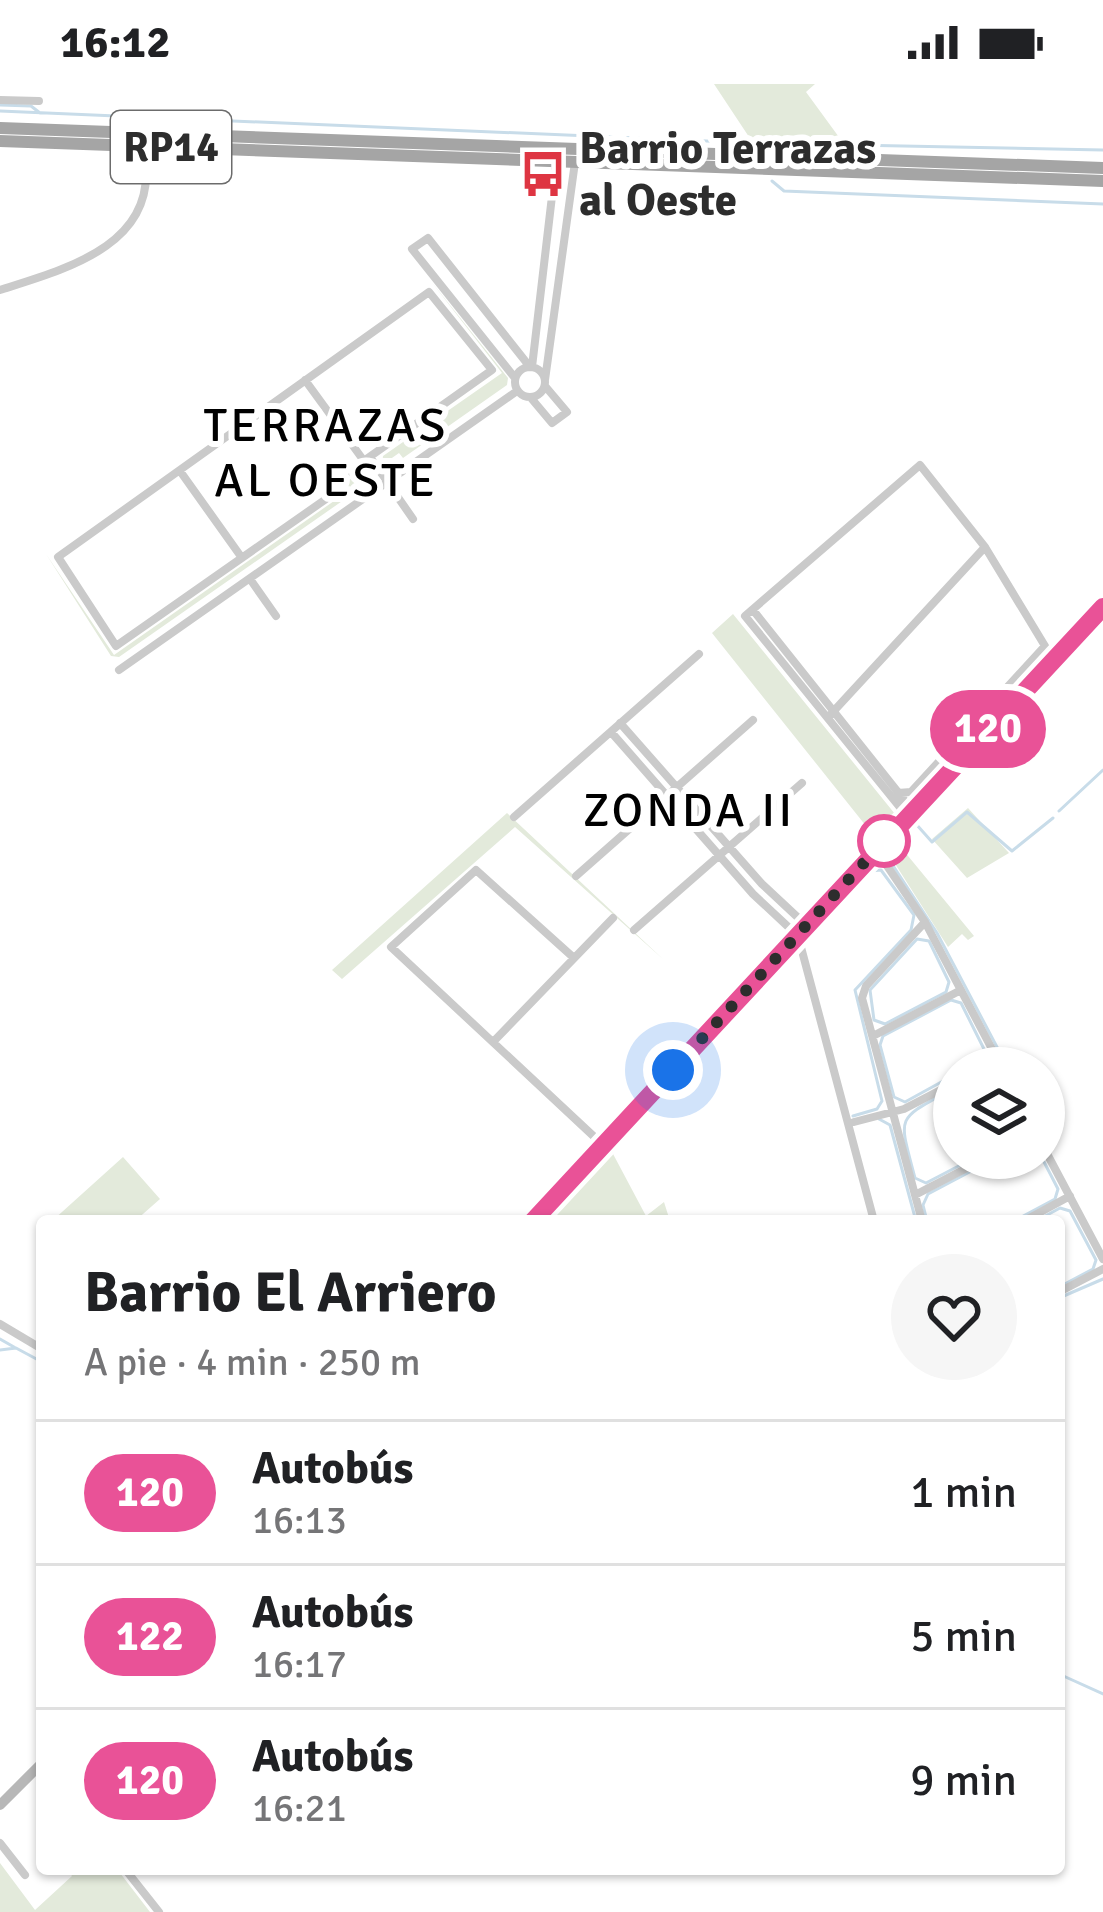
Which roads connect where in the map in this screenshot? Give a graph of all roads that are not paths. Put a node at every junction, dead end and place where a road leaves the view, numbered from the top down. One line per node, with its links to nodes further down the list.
1 (0, 84): 2 (street)
2 (0, 100): 3 (street)
3 (39, 101)
4 (0, 128): 6 (main road, RP14)
5 (0, 141): 6 (main road, RP14)
6 (342, 147): 8 (main road, RP14); 10 (main road, RP14)
7 (145, 160): 12 (street)
8 (556, 161): 9 (main road, RP14); 13 (street)
9 (574, 162): 11 (main road, RP14); 16 (street)
10 (1103, 168)
11 (1103, 181)
12 (0, 290)
13 (531, 367): 14 (street); 14 (street); 16 (street)
14 (515, 378): 17 (street)
15 (305, 380): 19 (street); 19 (street); 20 (street)
16 (545, 383): 18 (street); 18 (street)
17 (518, 391): 18 (street); 21 (street)
18 (531, 398)
19 (363, 461): 21 (street); 22 (street); 25 (street)
20 (180, 471): 25 (street); 25 (street)
21 (388, 482): 22 (street); 23 (street)
22 (375, 491): 26 (street)
23 (413, 519)
24 (985, 548): 31 (street); 31 (street); 38 (street)
25 (242, 558)
26 (250, 579): 28 (street); 30 (street)
27 (1103, 607): 40 (main road)
28 (276, 616)
29 (699, 654): 33 (street)
30 (119, 670)
31 (830, 714): 35 (street)
32 (753, 721): 37 (street)
33 (620, 723): 34 (street); 37 (street)
34 (610, 732): 39 (street); 41 (street)
35 (882, 778): 38 (street); 40 (street)
36 (802, 783): 42 (street)
37 (677, 788): 39 (street); 42 (street)
38 (898, 793): 40 (street)
39 (667, 796): 44 (street); 45 (street)
40 (910, 813): 43 (main road)
41 (514, 817)
42 (729, 847): 44 (street); 49 (street)
43 (876, 850): 47 (street); 49 (main road)
44 (719, 855): 48 (street); 49 (street)
45 (576, 876)
46 (614, 918): 50 (street)
47 (925, 922): 51 (street); 52 (street)
48 (634, 930)
49 (802, 931): 58 (main road); 64 (street)
50 (574, 958): 53 (street); 53 (street)
51 (961, 990): 52 (street); 54 (street)
52 (872, 1036): 56 (street)
53 (494, 1041): 58 (street)
54 (991, 1047)
55 (933, 1093): 56 (street)
56 (892, 1112): 57 (street); 61 (street)
57 (854, 1121)
58 (605, 1143): 63 (main road)
59 (946, 1179): 61 (street)
60 (1061, 1179): 62 (street)
61 (915, 1195): 65 (street)
62 (1070, 1196): 66 (street); 67 (street)
63 (538, 1215)
64 (873, 1215)
65 (920, 1215)
66 (1035, 1215)
67 (1103, 1259)
68 (1103, 1269): 69 (street)
69 (1065, 1289)
70 (0, 1324): 71 (street)
71 (36, 1345)
72 (36, 1770): 73 (main road)
73 (0, 1805)
74 (0, 1844): 75 (street)
75 (25, 1875)
76 (130, 1875): 77 (street)
77 (159, 1912)

